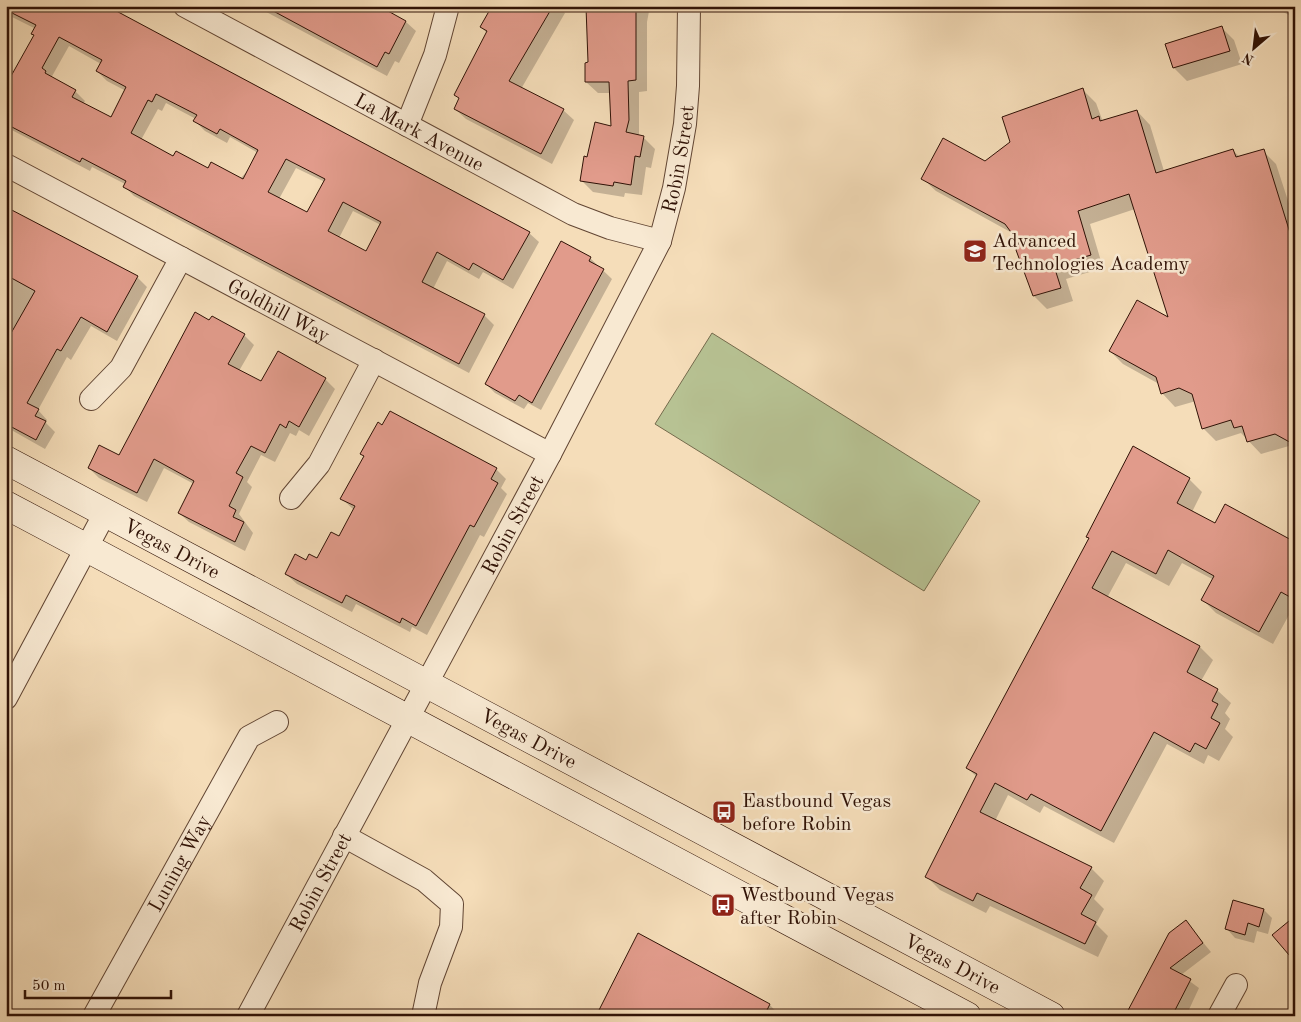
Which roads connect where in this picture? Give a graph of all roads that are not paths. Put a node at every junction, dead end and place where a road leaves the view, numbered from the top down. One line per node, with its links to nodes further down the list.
1 (185, 6): 4 (street, La Mark Avenue)
2 (448, 6): 4 (street)
3 (688, 6): 6 (street, Robin Street)
4 (407, 125): 6 (street, La Mark Avenue)
5 (6, 165): 7 (street, Goldhill Way)
6 (660, 241): 10 (street, Robin Street)
7 (181, 258): 8 (street, Goldhill Way); 9 (street)
8 (374, 360): 10 (street, Goldhill Way); 12 (street)
9 (91, 399)
10 (550, 454): 16 (street, Robin Street)
11 (6, 460): 14 (main road, Vegas Drive)
12 (290, 498)
13 (6, 505): 15 (main road, Vegas Drive)
14 (105, 513): 15 (street); 16 (main road, Vegas Drive)
15 (87, 548): 17 (street); 18 (main road, Vegas Drive)
16 (426, 685): 18 (street, Robin Street); 21 (main road, Vegas Drive)
17 (6, 698)
18 (408, 719): 20 (street, Robin Street); 22 (main road, Vegas Drive)
19 (277, 722): 24 (street, Luning Way)
20 (344, 836): 25 (street, Robin Street); 26 (street)
21 (843, 905): 22 (main road); 28 (main road, Vegas Drive)
22 (826, 941): 27 (main road, Vegas Drive)
23 (1236, 985): 29 (street)
24 (94, 1016)
25 (248, 1016)
26 (423, 1016)
27 (967, 1016)
28 (1051, 1016)
29 (1219, 1016)

